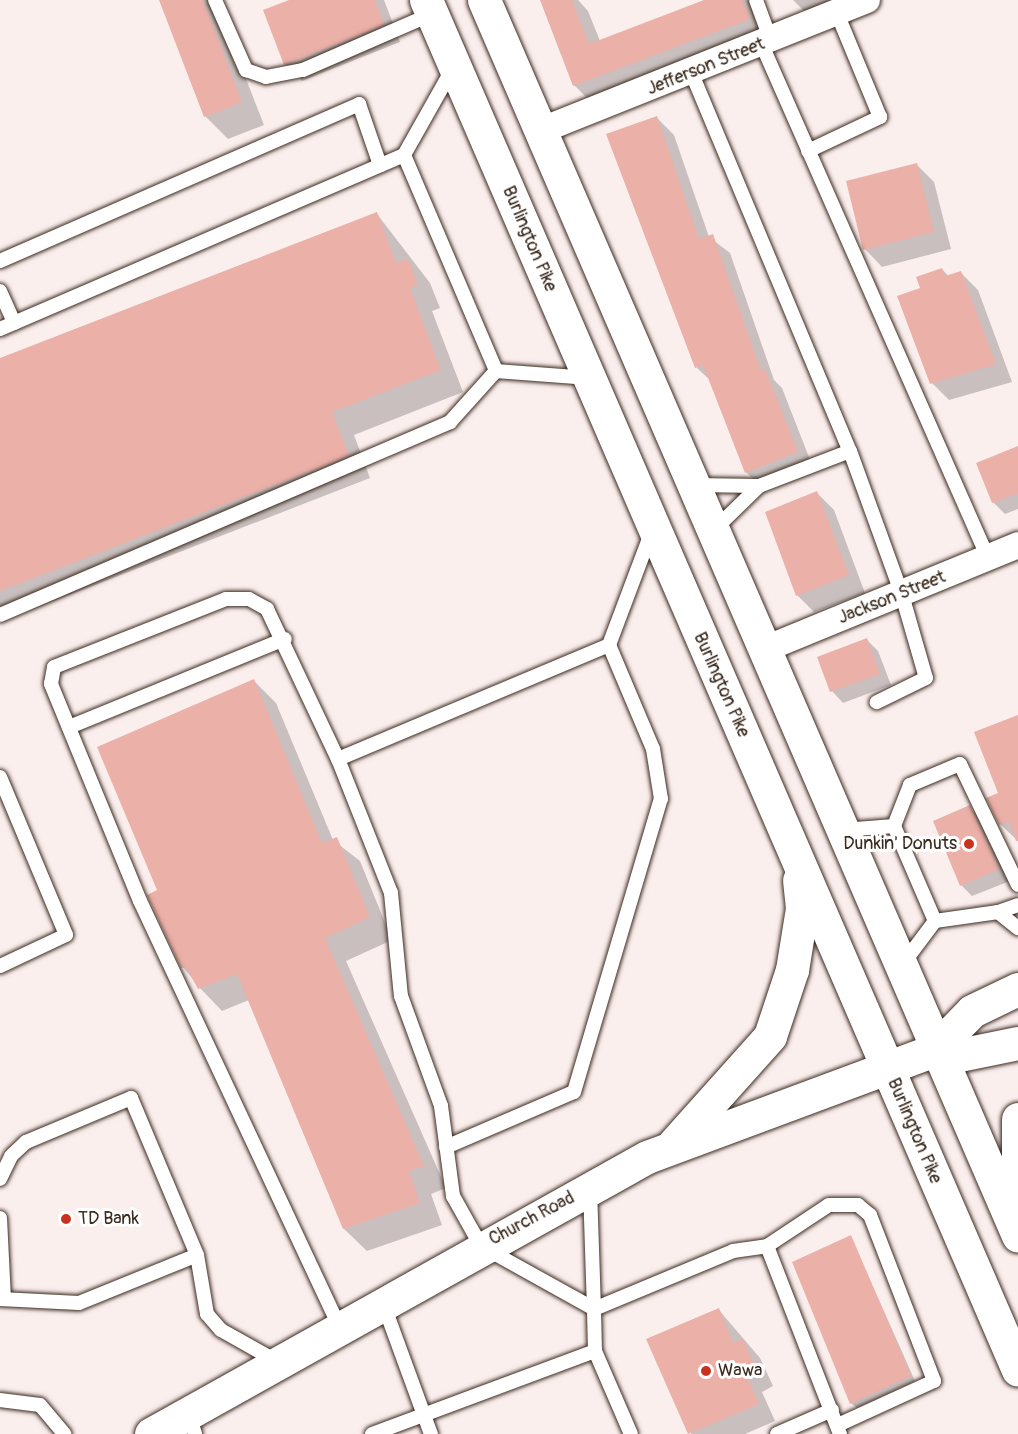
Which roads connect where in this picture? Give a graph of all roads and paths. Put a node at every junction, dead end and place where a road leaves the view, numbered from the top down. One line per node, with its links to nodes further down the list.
1 (215, 0): 5 (lane)
2 (756, 0): 7 (lane)
3 (867, 0): 6 (street, Jefferson Street)
4 (491, 2): 10 (main road)
5 (429, 7): 8 (main road, Burlington Pike)
6 (837, 13): 7 (street, Jefferson Street); 11 (lane)
7 (766, 43): 9 (street, Jefferson Street); 11 (lane)
8 (454, 66): 12 (lane); 19 (main road, Burlington Pike)
9 (692, 74): 10 (street, Jefferson Street); 20 (lane)
10 (542, 130): 21 (main road)
11 (808, 152): 26 (lane)
12 (404, 155): 13 (lane); 18 (lane)
13 (380, 165): 14 (lane); 16 (lane)
14 (0, 261)
15 (0, 291): 16 (lane)
16 (14, 323): 17 (lane)
17 (0, 329)
18 (496, 371): 19 (lane); 28 (lane)
19 (589, 378): 23 (main road, Burlington Pike)
20 (849, 451): 22 (lane); 27 (lane)
21 (695, 485): 22 (lane); 24 (main road)
22 (759, 486): 24 (lane)
23 (652, 528): 30 (lane); 38 (main road, Burlington Pike)
24 (715, 529): 31 (main road)
25 (1018, 545): 26 (street, Jackson Street)
26 (988, 558): 27 (street, Jackson Street)
27 (902, 595): 31 (street, Jackson Street); 32 (lane)
28 (0, 615)
29 (285, 639): 33 (lane); 33 (lane); 34 (lane)
30 (609, 645): 34 (lane); 51 (lane)
31 (765, 649): 37 (main road)
32 (877, 702)
33 (69, 727): 65 (lane)
34 (338, 759): 51 (lane)
35 (0, 777): 44 (lane)
36 (894, 826): 37 (lane); 39 (lane); 42 (lane)
37 (841, 830): 45 (main road)
38 (797, 860): 49 (main road, Burlington Pike); 52 (main road)
39 (1018, 885)
40 (1018, 905): 41 (lane)
41 (998, 912): 42 (lane); 43 (lane)
42 (936, 921): 45 (lane)
43 (1018, 928)
44 (0, 966)
45 (901, 967): 48 (main road)
46 (1018, 989): 48 (main road)
47 (1018, 1043): 48 (main road)
48 (934, 1050): 49 (main road, Church Road); 58 (main road)
49 (886, 1066): 52 (main road, Church Road); 68 (main road, Burlington Pike)
50 (1018, 1119): 56 (main road)
51 (446, 1147): 59 (lane)
52 (670, 1148): 55 (main road, Church Road)
53 (5, 1158): 54 (lane); 61 (lane)
54 (0, 1179)
55 (590, 1187): 59 (main road, Church Road); 64 (lane)
56 (1018, 1202)
57 (0, 1218): 62 (lane)
58 (1018, 1236)
59 (481, 1246): 63 (main road, Church Road); 64 (lane)
60 (766, 1246): 64 (lane); 70 (lane); 73 (lane)
61 (197, 1255): 62 (lane); 67 (lane)
62 (2, 1299)
63 (383, 1303): 65 (main road, Church Road); 71 (lane)
64 (594, 1309): 66 (lane)
65 (340, 1328): 67 (main road, Church Road)
66 (595, 1351): 71 (lane); 78 (lane)
67 (276, 1361): 72 (main road, Church Road)
68 (1018, 1370)
69 (0, 1400): 74 (lane)
70 (832, 1410): 73 (lane); 79 (lane)
71 (425, 1416): 76 (lane); 77 (lane)
72 (192, 1423): 75 (main road, Church Road)
73 (839, 1430)
74 (64, 1434)
75 (151, 1434)
76 (372, 1434)
77 (431, 1434)
78 (631, 1434)
79 (777, 1434)

